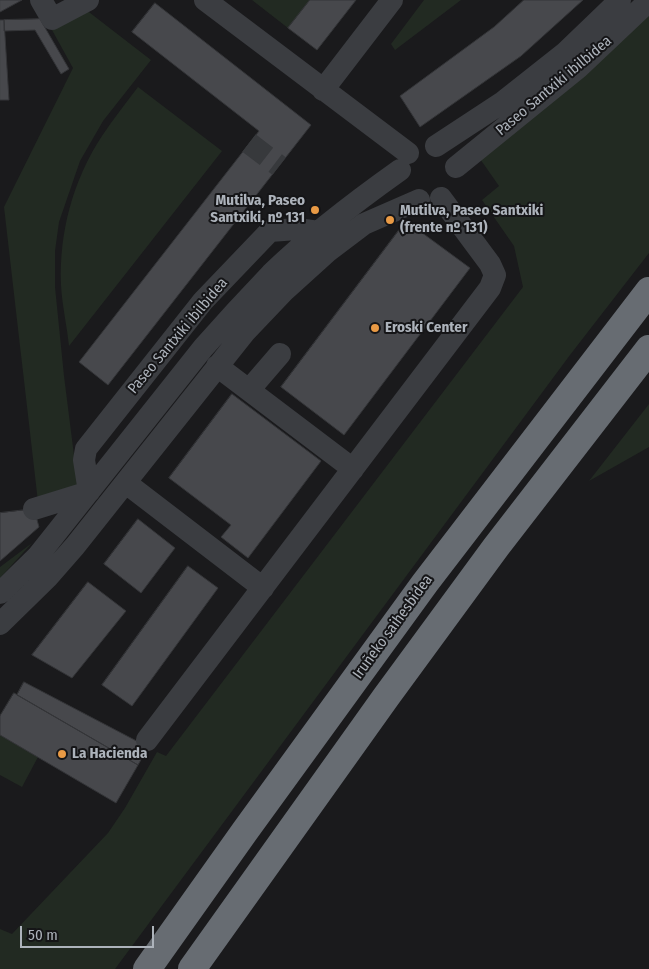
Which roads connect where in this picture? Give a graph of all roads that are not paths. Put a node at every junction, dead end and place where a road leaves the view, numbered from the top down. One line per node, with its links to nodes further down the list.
1 (41, 0): 2 (street)
2 (88, 0)
3 (205, 0): 7 (street)
4 (392, 0): 7 (street)
5 (620, 0): 8 (street, Paseo Santxiki ibilbidea)
6 (649, 1): 10 (street, Paseo Santxiki ibilbidea)
7 (323, 90): 9 (street)
8 (436, 146): 9 (street); 10 (street)
9 (404, 162): 12 (street); 13 (street, Paseo Santxiki ibilbidea)
10 (456, 167): 11 (street)
11 (441, 198): 12 (street); 19 (street)
12 (419, 200): 17 (street)
13 (318, 232): 21 (street, Paseo Santxiki ibilbidea); 21 (street, Paseo Santxiki ibilbidea)
14 (649, 291): 28 (highway, Iruñeko saihesbidea)
15 (649, 349): 27 (highway)
16 (280, 354): 18 (street)
17 (217, 366): 18 (street); 20 (street)
18 (249, 390): 19 (street)
19 (353, 469): 23 (street)
20 (126, 483): 23 (street); 25 (street)
21 (89, 492): 22 (street); 24 (street, Paseo Santxiki ibilbidea)
22 (34, 509)
23 (263, 588): 26 (street)
24 (0, 593)
25 (0, 624)
26 (147, 740)
27 (322, 788): 31 (highway); 32 (highway)
28 (245, 831): 29 (highway); 30 (highway, Iruñeko saihesbidea)
29 (131, 969)
30 (147, 969)
31 (192, 969)
32 (210, 969)

